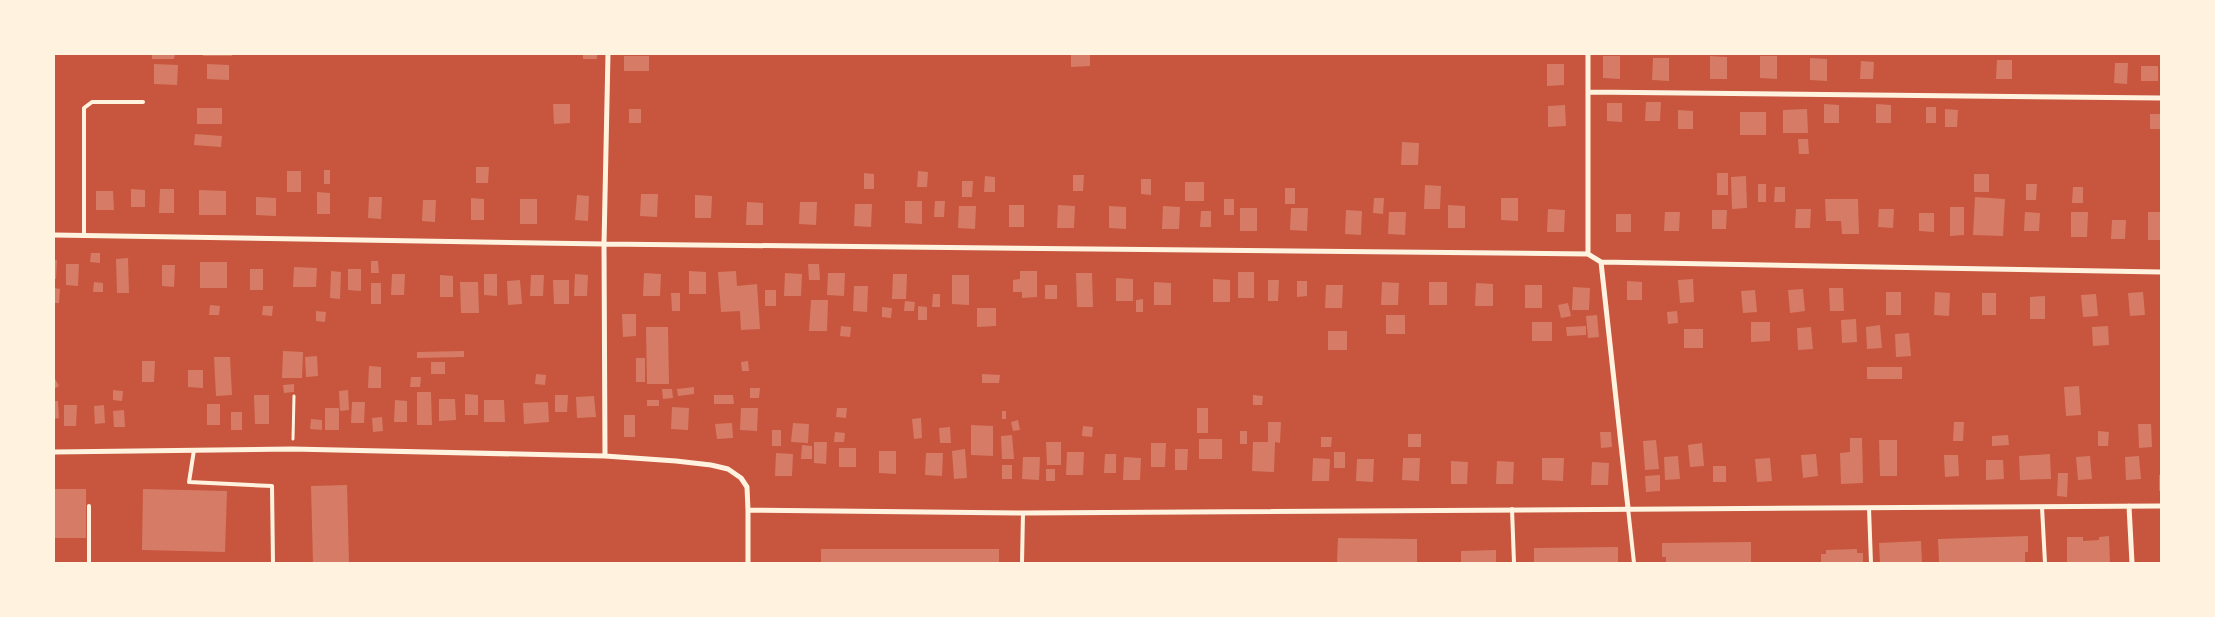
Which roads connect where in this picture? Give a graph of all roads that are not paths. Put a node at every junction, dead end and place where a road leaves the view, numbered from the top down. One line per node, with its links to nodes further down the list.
1 (608, 54): 8 (street)
2 (1588, 54): 3 (street)
3 (1588, 92): 4 (street); 9 (street)
4 (2161, 98)
5 (143, 102): 7 (lane)
6 (54, 234): 7 (street)
7 (84, 235): 8 (street)
8 (604, 244): 9 (street); 14 (street)
9 (1588, 254): 10 (street)
10 (1601, 262): 11 (street); 19 (street)
11 (2161, 272)
12 (194, 450): 13 (street); 14 (street); 25 (lane)
13 (54, 452)
14 (606, 456): 22 (street)
15 (89, 506): 24 (lane)
16 (2129, 506): 17 (street); 18 (street); 32 (street)
17 (2161, 506)
18 (2042, 507): 20 (street); 31 (lane)
19 (1628, 508): 20 (street); 21 (street); 29 (lane)
20 (1869, 508): 30 (lane)
21 (1512, 509): 23 (street); 28 (lane)
22 (748, 510): 23 (street); 26 (street)
23 (1023, 513): 27 (lane)
24 (89, 563)
25 (273, 563)
26 (748, 563)
27 (1022, 563)
28 (1514, 563)
29 (1634, 563)
30 (1871, 563)
31 (2045, 563)
32 (2132, 563)

